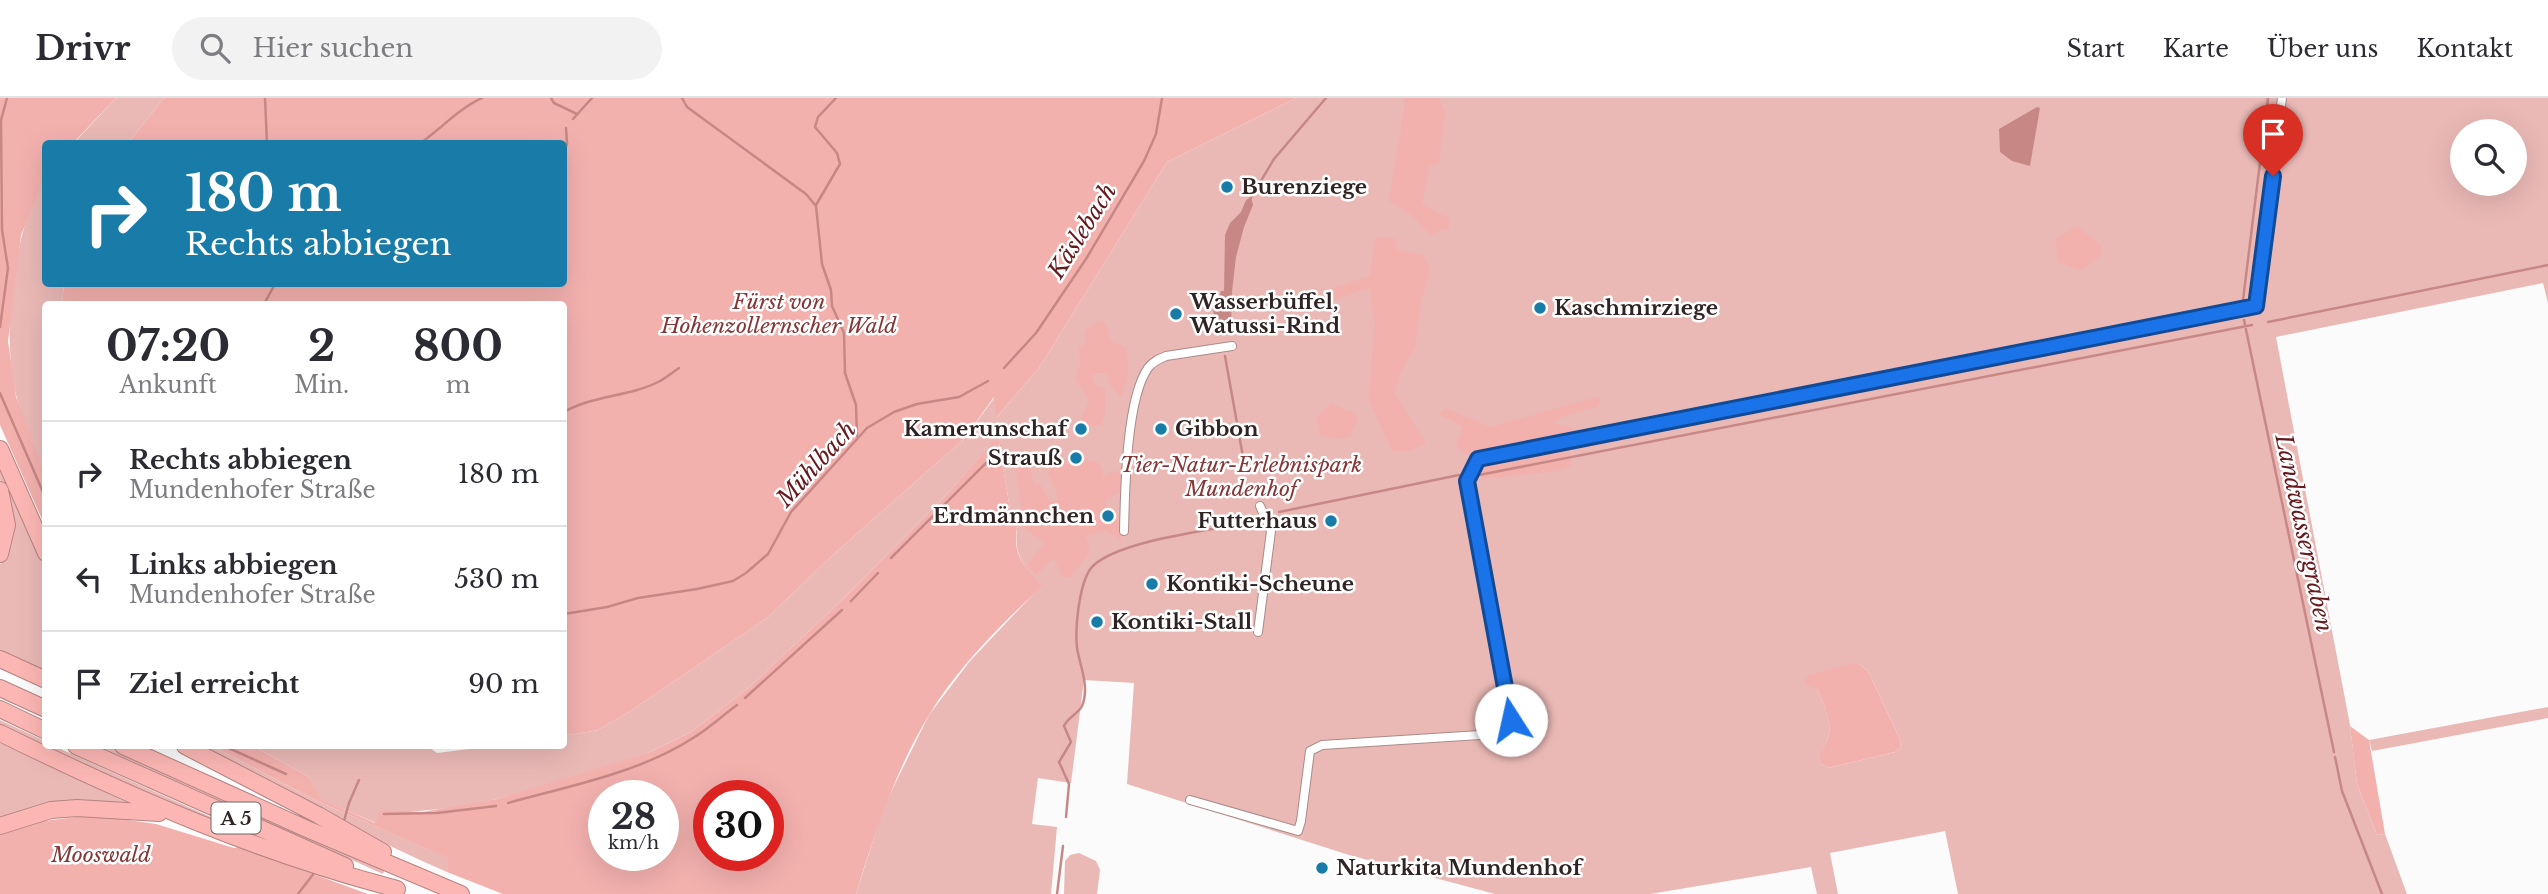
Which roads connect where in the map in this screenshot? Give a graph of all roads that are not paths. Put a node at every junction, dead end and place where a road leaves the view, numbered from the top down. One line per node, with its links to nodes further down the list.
1 (2282, 98): 22 (street)
2 (1232, 346): 6 (street)
3 (0, 449): 7 (highway)
4 (0, 490): 8 (highway)
5 (1260, 506): 9 (street)
6 (1124, 531)
7 (42, 544)
8 (0, 554)
9 (1258, 632)
10 (0, 659): 11 (highway)
11 (42, 678)
12 (0, 688): 13 (highway)
13 (42, 707)
14 (0, 709): 15 (highway)
15 (42, 729)
16 (0, 733): 23 (highway)
17 (83, 749): 26 (highway, A 5)
18 (129, 749): 25 (highway, A 5)
19 (191, 749): 21 (highway)
20 (197, 749): 21 (highway)
21 (206, 755): 25 (highway)
22 (1190, 800)
23 (174, 814): 24 (highway); 26 (highway)
24 (0, 826)
25 (433, 883): 27 (highway, A 5)
26 (404, 892)
27 (461, 894)

